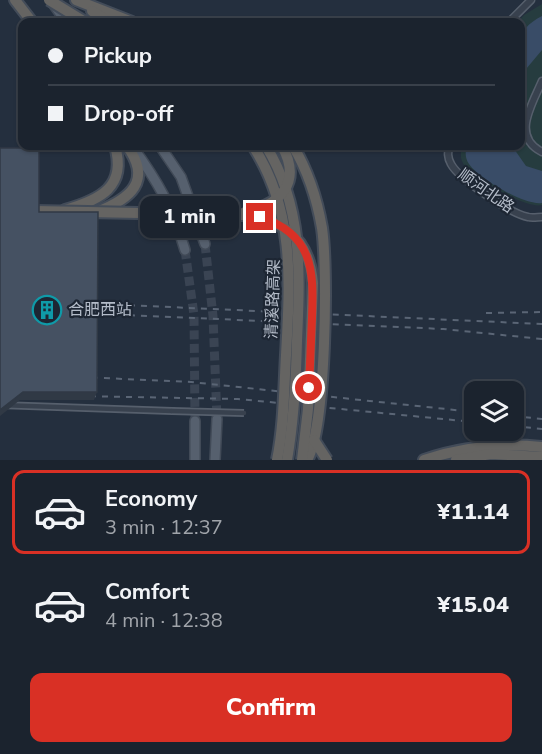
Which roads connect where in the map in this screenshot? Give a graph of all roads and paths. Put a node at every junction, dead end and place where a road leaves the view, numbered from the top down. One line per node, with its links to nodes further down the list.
1 (17, 0): 5 (highway)
2 (49, 0): 6 (main road); 7 (highway, bridge)
3 (75, 0): 8 (highway); 9 (highway)
4 (531, 0): 10 (street)
5 (31, 18)
6 (63, 18)
7 (78, 18)
8 (103, 18)
9 (122, 18)
10 (513, 18)
11 (542, 81): 21 (street)
12 (115, 150): 22 (highway)
13 (129, 150): 23 (highway)
14 (135, 150): 27 (main road)
15 (163, 150): 26 (main road)
16 (256, 150): 36 (highway, 清溪路高架, bridge)
17 (268, 150): 37 (highway, 清溪路高架, bridge)
18 (284, 150): 24 (highway, bridge)
19 (295, 150): 39 (highway, bridge)
20 (449, 150): 25 (street, 顺河北路)
21 (542, 152)
22 (61, 211): 23 (highway, bridge); 24 (highway, bridge)
23 (97, 212): 24 (highway, bridge)
24 (119, 212): 29 (highway, bridge)
25 (542, 217)
26 (205, 244)
27 (185, 250)
28 (0, 405): 30 (street, bridge)
29 (308, 410): 38 (highway, bridge); 40 (highway, bridge)
30 (244, 413)
31 (217, 419): 35 (main road)
32 (195, 420): 34 (main road)
33 (539, 452): 41 (highway); 42 (highway)
34 (195, 460)
35 (215, 460)
36 (277, 460)
37 (287, 460)
38 (302, 460)
39 (307, 460)
40 (327, 460)
41 (424, 460)
42 (456, 460)

